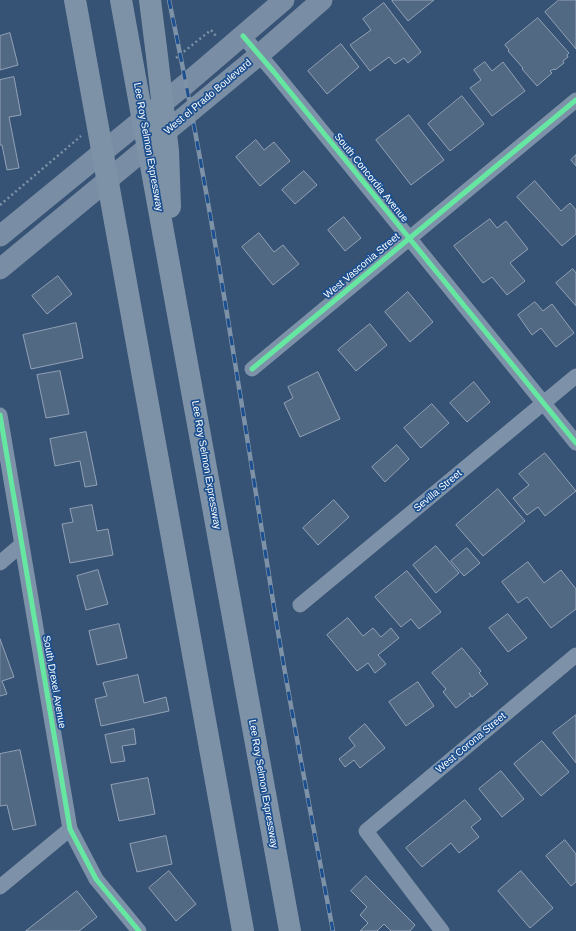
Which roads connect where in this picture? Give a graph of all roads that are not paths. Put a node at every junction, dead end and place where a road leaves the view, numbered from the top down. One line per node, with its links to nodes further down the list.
1 (75, 0): 25 (highway)
2 (121, 0): 9 (highway, Lee Roy Selmon Expressway)
3 (150, 0): 9 (highway)
4 (284, 0): 6 (street)
5 (320, 1): 7 (street, West el Prado Boulevard)
6 (243, 36): 7 (street, South Concordia Avenue); 10 (street)
7 (259, 55): 11 (street, South Concordia Avenue); 12 (street, West el Prado Boulevard)
8 (576, 100): 11 (street, West Vasconia Street)
9 (167, 235): 26 (highway, Lee Roy Selmon Expressway)
10 (0, 236)
11 (410, 239): 13 (street, West Vasconia Street); 15 (street, South Concordia Avenue)
12 (0, 269)
13 (252, 369)
14 (576, 376): 15 (street, Sevilla Street)
15 (544, 403): 17 (street, South Concordia Avenue); 20 (street, Sevilla Street)
16 (0, 416): 18 (street, South Drexel Avenue)
17 (576, 443)
18 (21, 545): 19 (street); 22 (street, South Drexel Avenue)
19 (0, 563)
20 (300, 605)
21 (576, 655): 27 (street, West Corona Street)
22 (70, 829): 23 (street); 24 (street, South Drexel Avenue)
23 (0, 887)
24 (139, 931)
25 (243, 931)
26 (290, 931)
27 (442, 931)

